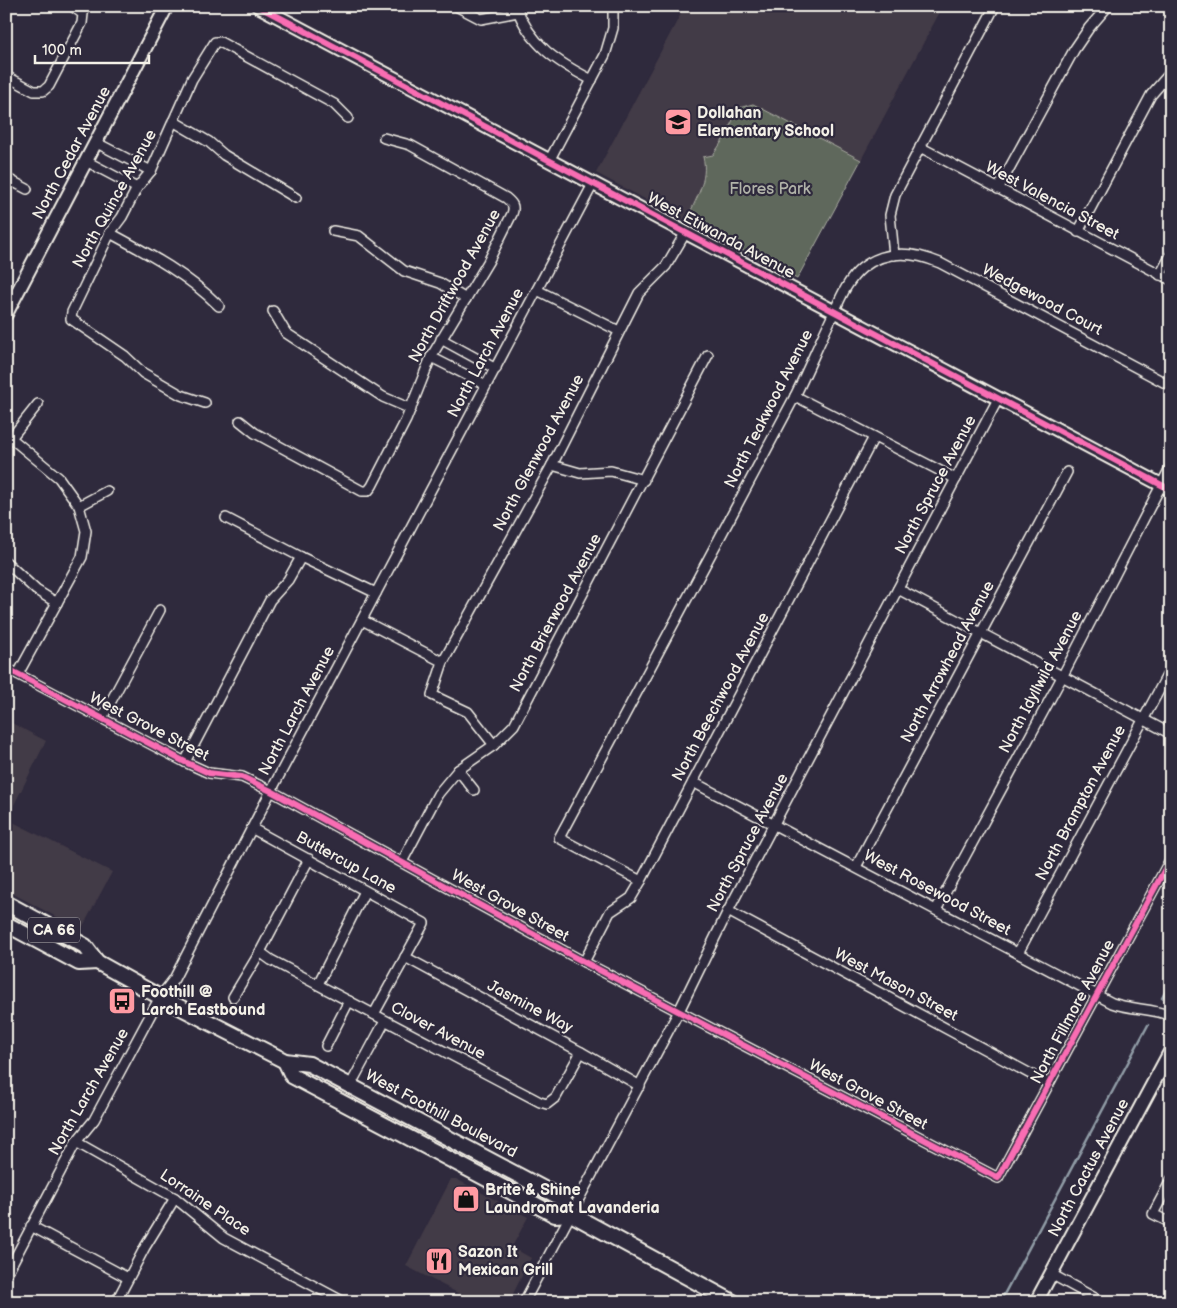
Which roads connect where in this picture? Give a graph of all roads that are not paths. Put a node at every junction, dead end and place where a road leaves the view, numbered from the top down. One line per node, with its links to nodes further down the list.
1 (72, 6): 10 (street)
2 (168, 6): 15 (street, North Cedar Avenue)
3 (258, 6): 18 (street, West Etiwanda Avenue)
4 (456, 6): 8 (street)
5 (612, 6): 11 (street)
6 (995, 6): 16 (street)
7 (1108, 6): 24 (street)
8 (517, 9): 11 (street)
9 (1171, 72): 28 (street)
10 (6, 76)
11 (592, 80): 18 (street)
12 (348, 118): 13 (street, North Quince Avenue)
13 (173, 121): 19 (street, North Quince Avenue); 25 (street)
14 (384, 138): 35 (street, North Driftwood Avenue)
15 (95, 142): 17 (street, North Cedar Avenue); 19 (street)
16 (920, 148): 24 (street, West Valencia Street); 30 (street)
17 (86, 160): 22 (street); 39 (street, North Cedar Avenue)
18 (549, 161): 21 (street, West Etiwanda Avenue)
19 (151, 171): 22 (street, North Quince Avenue)
20 (6, 178): 23 (street)
21 (593, 184): 27 (street, West Etiwanda Avenue); 34 (street, North Larch Avenue)
22 (137, 188): 29 (street, North Quince Avenue)
23 (27, 189)
24 (998, 189): 28 (street, West Valencia Street)
25 (296, 198)
26 (334, 231): 35 (street)
27 (686, 232): 38 (street, West Etiwanda Avenue); 40 (street, North Glenwood Avenue)
28 (1078, 232): 32 (street, West Valencia Street)
29 (110, 234): 36 (street); 49 (street, North Quince Avenue)
30 (894, 254): 38 (street, North Teakwood Avenue); 46 (street, Wedgewood Court)
31 (1171, 254): 32 (street)
32 (1160, 275): 33 (street, West Valencia Street)
33 (1171, 280)
34 (537, 290): 40 (street); 44 (street, North Larch Avenue)
35 (466, 299): 41 (street, North Driftwood Avenue)
36 (219, 306)
37 (273, 311): 51 (street)
38 (834, 311): 47 (street, North Teakwood Avenue); 48 (street, West Etiwanda Avenue)
39 (6, 314)
40 (619, 331): 54 (street, North Glenwood Avenue)
41 (441, 338): 43 (street, North Driftwood Avenue); 44 (street)
42 (708, 355): 57 (street, North Brierwood Avenue)
43 (431, 357): 45 (street); 51 (street, North Driftwood Avenue)
44 (496, 369): 45 (street, North Larch Avenue)
45 (486, 385): 66 (street, North Larch Avenue)
46 (1171, 386)
47 (795, 396): 53 (street); 91 (street, North Teakwood Avenue)
48 (998, 399): 58 (street, North Spruce Avenue); 59 (street, West Etiwanda Avenue)
49 (205, 403)
50 (38, 404): 61 (street)
51 (411, 408): 52 (street, North Driftwood Avenue)
52 (240, 421)
53 (874, 437): 58 (street); 82 (street, North Beechwood Avenue)
54 (552, 465): 57 (street); 71 (street, North Glenwood Avenue)
55 (1171, 466): 59 (street, North Idyllwild Avenue)
56 (1067, 472): 70 (street, North Arrowhead Avenue)
57 (644, 480): 79 (street, North Brierwood Avenue)
58 (956, 480): 65 (street, North Spruce Avenue)
59 (1166, 488): 75 (street, North Idyllwild Avenue)
60 (107, 491): 61 (street)
61 (79, 506): 67 (street)
62 (226, 518): 63 (street)
63 (301, 557): 66 (street); 80 (street)
64 (6, 562): 67 (street)
65 (898, 588): 70 (street); 85 (street, North Spruce Avenue)
66 (376, 594): 69 (street, North Larch Avenue)
67 (57, 603): 74 (street)
68 (160, 610): 76 (street)
69 (362, 620): 71 (street); 84 (street, North Larch Avenue)
70 (981, 633): 75 (street); 90 (street, North Arrowhead Avenue)
71 (443, 662): 79 (street, North Glenwood Avenue)
72 (6, 668): 74 (street, West Grove Street)
73 (1171, 668): 77 (street, North Brampton Avenue)
74 (18, 674): 76 (street, West Grove Street)
75 (1062, 677): 77 (street); 94 (street, North Idyllwild Avenue)
76 (102, 718): 80 (street, West Grove Street)
77 (1144, 719): 78 (street); 100 (street, North Brampton Avenue)
78 (1171, 734)
79 (494, 744): 81 (street, North Brierwood Avenue)
80 (185, 762): 84 (street, West Grove Street)
81 (458, 770): 83 (street); 89 (street, North Brierwood Avenue)
82 (693, 782): 85 (street, West Rosewood Street); 91 (street, North Beechwood Avenue)
83 (474, 790)
84 (272, 791): 86 (street, North Larch Avenue); 89 (street, West Grove Street)
85 (775, 824): 90 (street, West Rosewood Street); 95 (street, North Spruce Avenue)
86 (253, 828): 87 (street, Buttercup Lane); 106 (street, North Larch Avenue)
87 (309, 858): 92 (street, Buttercup Lane); 99 (street)
88 (1171, 858): 105 (street, North Fillmore Avenue)
89 (402, 862): 103 (street, West Grove Street)
90 (856, 867): 94 (street, West Rosewood Street)
91 (641, 881): 103 (street, North Beechwood Avenue)
92 (365, 891): 101 (street, Buttercup Lane); 104 (street)
93 (6, 903): 98 (main road, West Foothill Boulevard / CA 66)
94 (936, 910): 100 (street, West Rosewood Street)
95 (728, 911): 109 (street, North Spruce Avenue); 117 (street, West Mason Street)
96 (6, 916): 98 (main road)
97 (6, 924): 102 (main road, West Foothill Boulevard)
98 (71, 939): 102 (main road, West Foothill Boulevard / CA 66)
99 (260, 952): 104 (street, Clover Avenue); 107 (street)
100 (1018, 953): 105 (street, West Rosewood Street)
101 (404, 958): 110 (street); 115 (street, Jasmine Way)
102 (97, 962): 106 (main road, West Foothill Boulevard)
103 (584, 962): 109 (street, West Grove Street)
104 (318, 984): 108 (street, Clover Avenue)
105 (1098, 996): 111 (street, West Rosewood Street); 117 (street, North Fillmore Avenue)
106 (160, 997): 116 (main road, West Foothill Boulevard); 120 (street, North Larch Avenue)
107 (233, 997)
108 (349, 1001): 110 (street, Clover Avenue); 113 (street)
109 (679, 1011): 119 (street, North Spruce Avenue); 121 (street, West Grove Street)
110 (374, 1014): 112 (street, Clover Avenue)
111 (1171, 1016)
112 (385, 1020): 115 (street, Clover Avenue); 118 (street)
113 (326, 1046)
114 (1171, 1050): 128 (street, North Cactus Avenue)
115 (581, 1052): 119 (street, Jasmine Way)
116 (285, 1061): 118 (main road, West Foothill Boulevard); 124 (main road, West Foothill Boulevard)
117 (1049, 1084): 121 (street, North Fillmore Avenue)
118 (350, 1086): 124 (main road, West Foothill Boulevard)
119 (640, 1086): 124 (street, North Spruce Avenue)
120 (76, 1142): 123 (street, Lorraine Place); 126 (street, North Larch Avenue)
121 (998, 1178)
122 (1171, 1180): 125 (street)
123 (175, 1198): 129 (street); 131 (street, Lorraine Place)
124 (571, 1214): 132 (street, North Spruce Avenue); 133 (main road, West Foothill Boulevard)
125 (1171, 1223)
126 (31, 1226): 127 (street, North Larch Avenue); 129 (street)
127 (6, 1274)
128 (1051, 1274): 134 (street, North Cactus Avenue); 135 (street)
129 (128, 1278): 130 (street)
130 (116, 1302)
131 (344, 1302)
132 (524, 1302)
133 (733, 1302)
134 (1036, 1302)
135 (1102, 1302)

